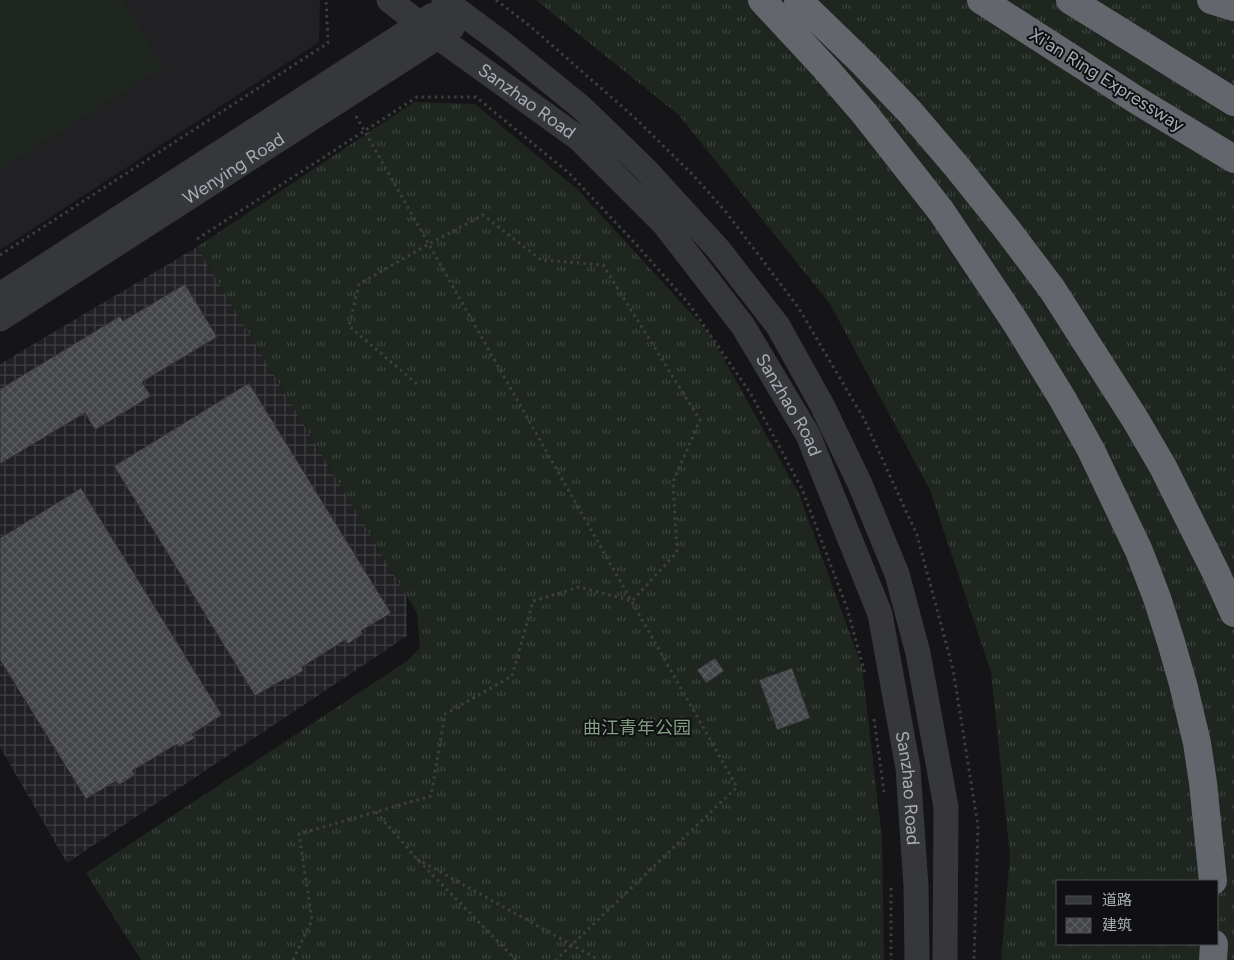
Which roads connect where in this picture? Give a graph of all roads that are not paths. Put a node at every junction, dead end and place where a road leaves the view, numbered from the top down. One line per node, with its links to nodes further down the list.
1 (389, 0): 9 (street, Sanzhao Road)
2 (762, 0): 15 (highway)
3 (798, 0): 14 (highway)
4 (981, 0): 11 (highway, Xi'an Ring Expressway)
5 (1070, 0): 10 (highway)
6 (1211, 0): 8 (highway)
7 (453, 7): 9 (street, Wenying Road); 18 (street, Sanzhao Road)
8 (1234, 7)
9 (430, 30): 12 (street, Wenying Road); 13 (street, Wenying Road); 17 (street, Sanzhao Road)
10 (1234, 102)
11 (1234, 159)
12 (0, 295)
13 (0, 320)
14 (1234, 613)
15 (1213, 880)
16 (1214, 945): 19 (highway)
17 (917, 960)
18 (945, 960)
19 (1213, 960)

